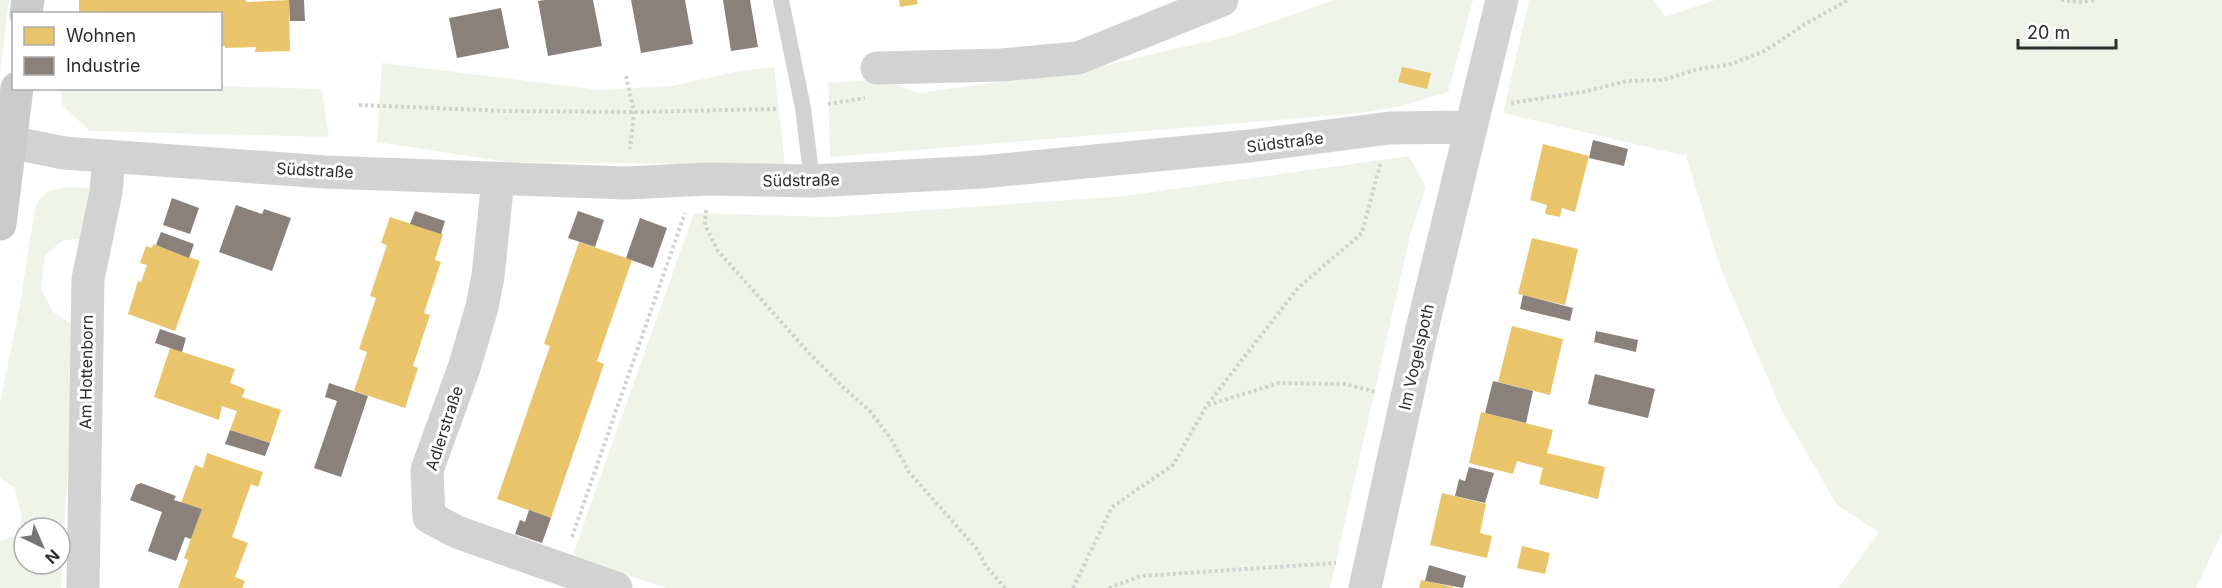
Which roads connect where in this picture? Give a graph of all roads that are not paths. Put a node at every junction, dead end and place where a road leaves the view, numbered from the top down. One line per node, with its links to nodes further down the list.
1 (781, 0): 10 (lane)
2 (1222, 0): 4 (street)
3 (1502, 0): 6 (street)
4 (877, 68)
5 (17, 90): 7 (main road)
6 (1474, 114): 10 (street, Südstraße); 12 (street, Im Vogelspoth)
7 (5, 141): 8 (street, Südstraße); 11 (main road)
8 (109, 157): 9 (street, Südstraße); 13 (street, Am Hottenborn)
9 (498, 179): 10 (street, Südstraße); 14 (street, Adlerstraße)
10 (812, 181)
11 (0, 224)
12 (1367, 578)
13 (83, 588)
14 (616, 588)

